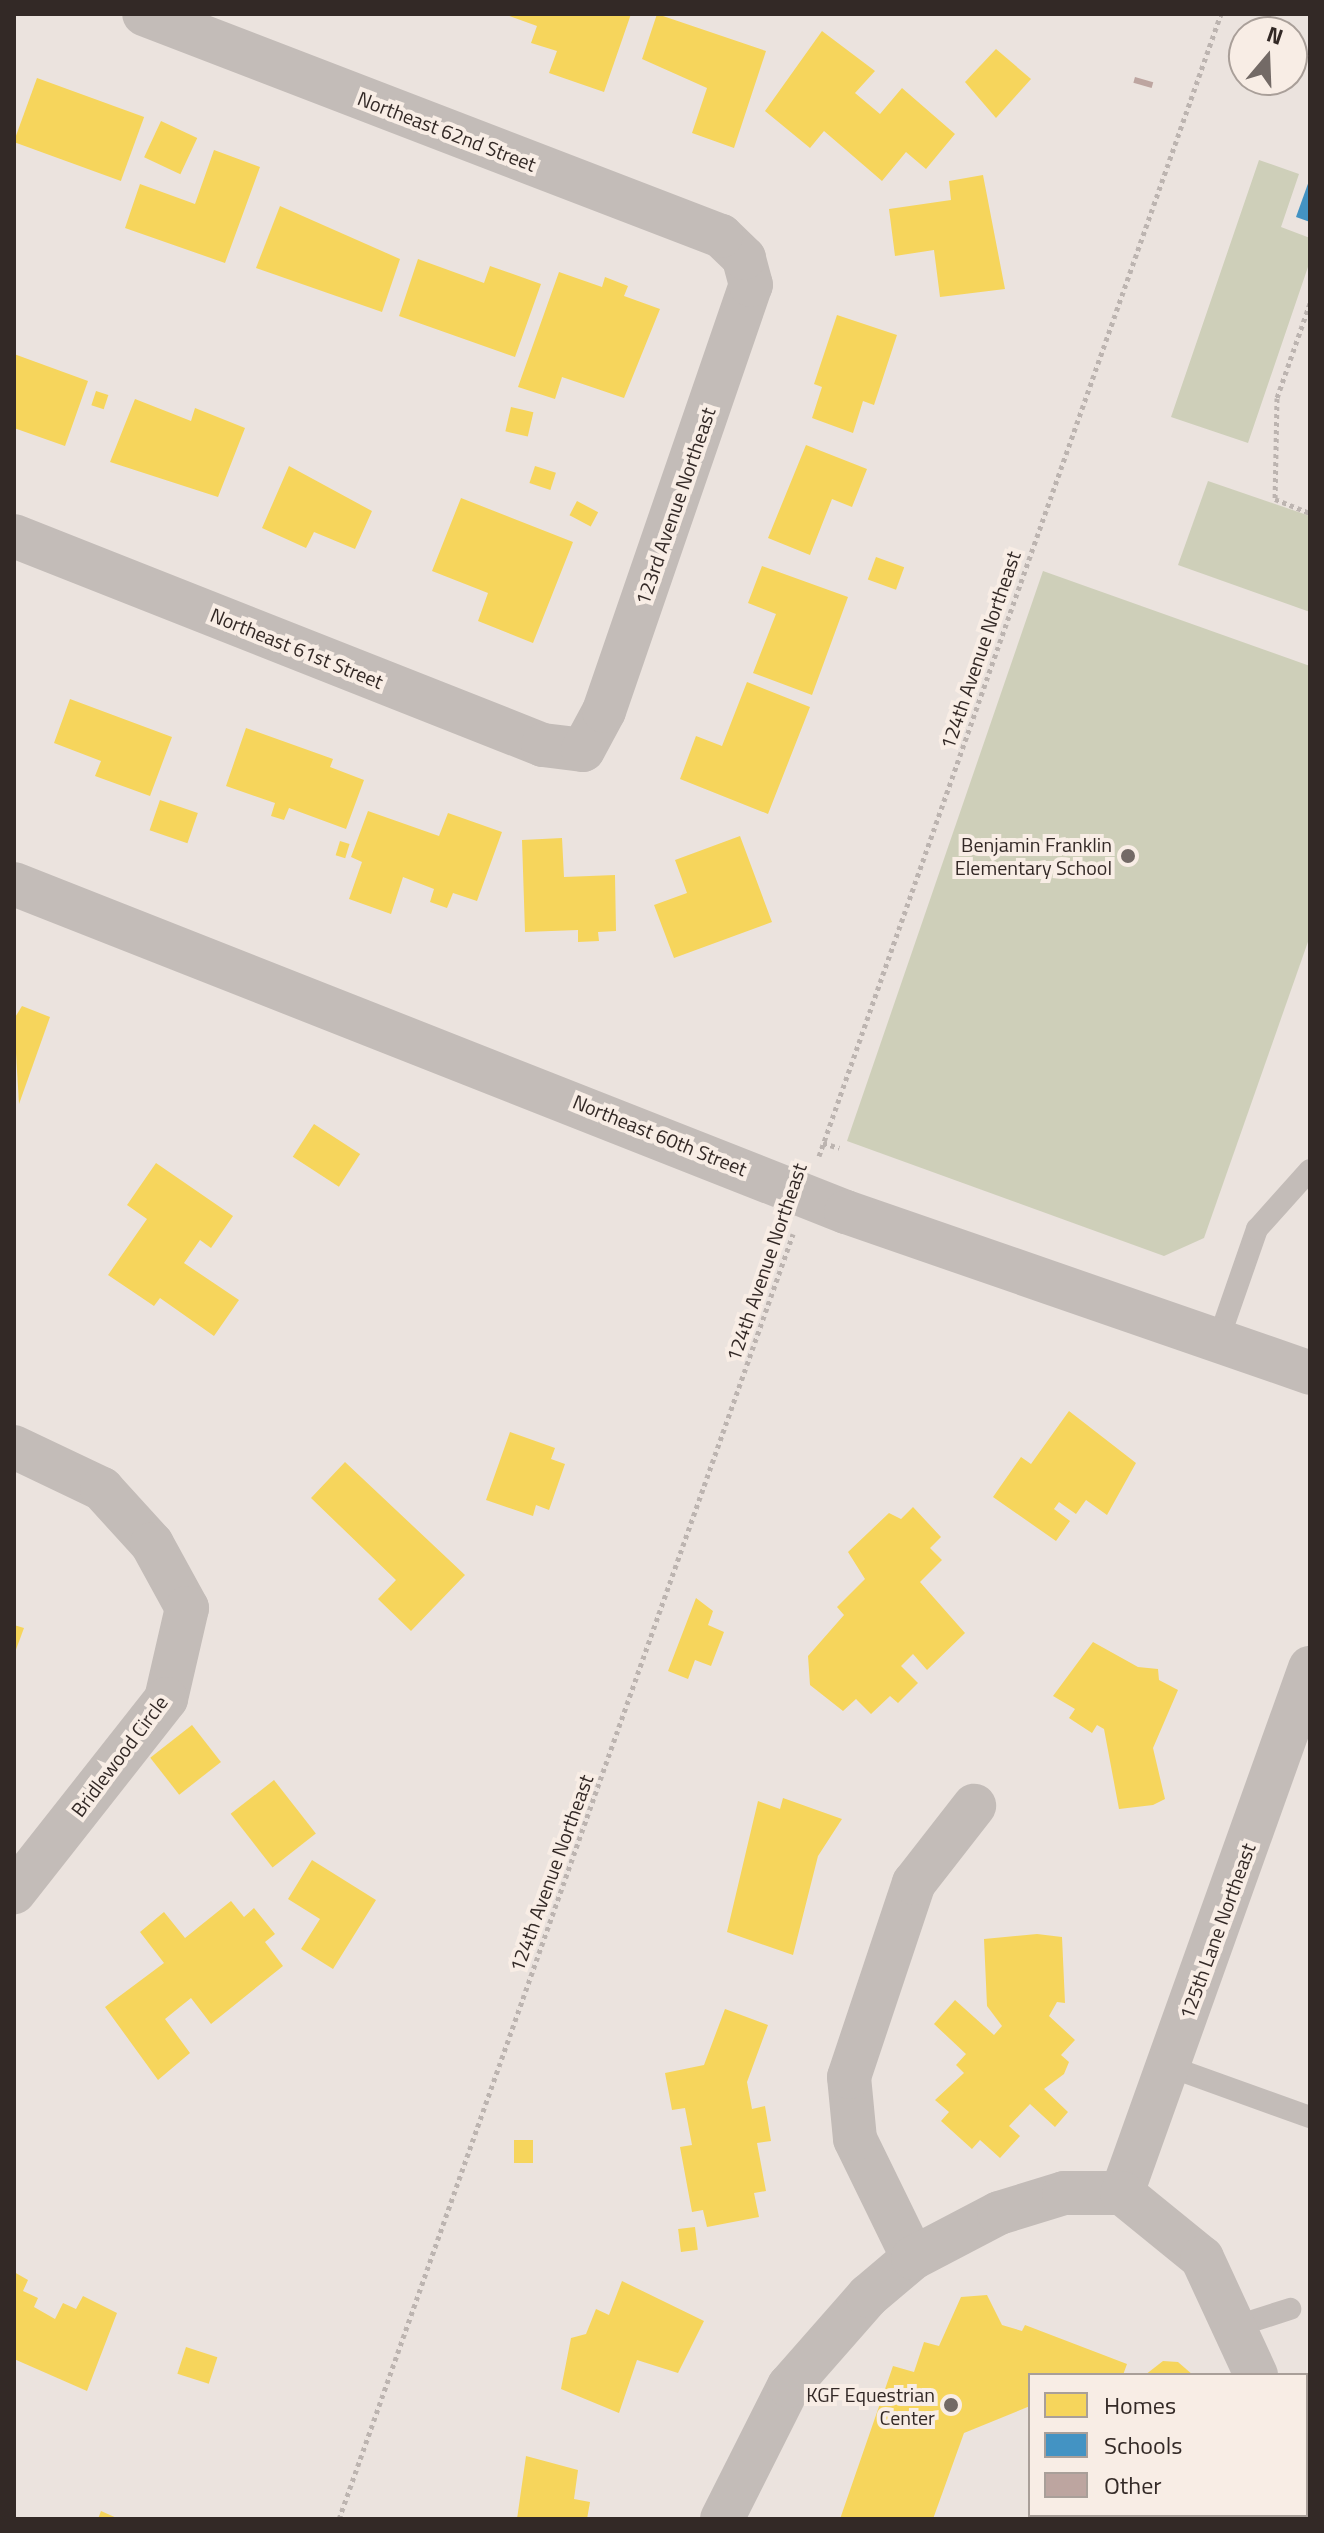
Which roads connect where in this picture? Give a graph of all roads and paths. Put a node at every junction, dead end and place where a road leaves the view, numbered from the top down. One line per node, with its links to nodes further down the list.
1 (144, 14): 3 (street, Northeast 62nd Street)
2 (1221, 14): 9 (path, 124th Avenue Northeast)
3 (744, 258): 7 (street, 123rd Avenue Northeast)
4 (1310, 303): 5 (path)
5 (1310, 513)
6 (14, 536): 7 (street, Northeast 61st Street)
7 (583, 750)
8 (14, 884): 12 (street, Northeast 60th Street)
9 (823, 1143): 10 (path); 12 (path, 124th Avenue Northeast)
10 (839, 1148)
11 (1310, 1170): 13 (lane)
12 (805, 1196): 13 (street, Northeast 60th Street); 26 (path, 124th Avenue Northeast)
13 (1218, 1341): 14 (street, Northeast 60th Street)
14 (1310, 1373)
15 (14, 1447): 18 (street, Bridlewood Circle)
16 (1310, 1668): 19 (street, 125th Lane Northeast)
17 (974, 1806): 22 (street)
18 (14, 1892)
19 (1168, 2066): 20 (lane); 21 (street, 125th Lane Northeast)
20 (1310, 2117)
21 (1122, 2193): 22 (street); 24 (street)
22 (913, 2258): 27 (street)
23 (1290, 2309): 24 (lane)
24 (1237, 2326): 25 (street)
25 (1255, 2373)
26 (339, 2519)
27 (722, 2519)

